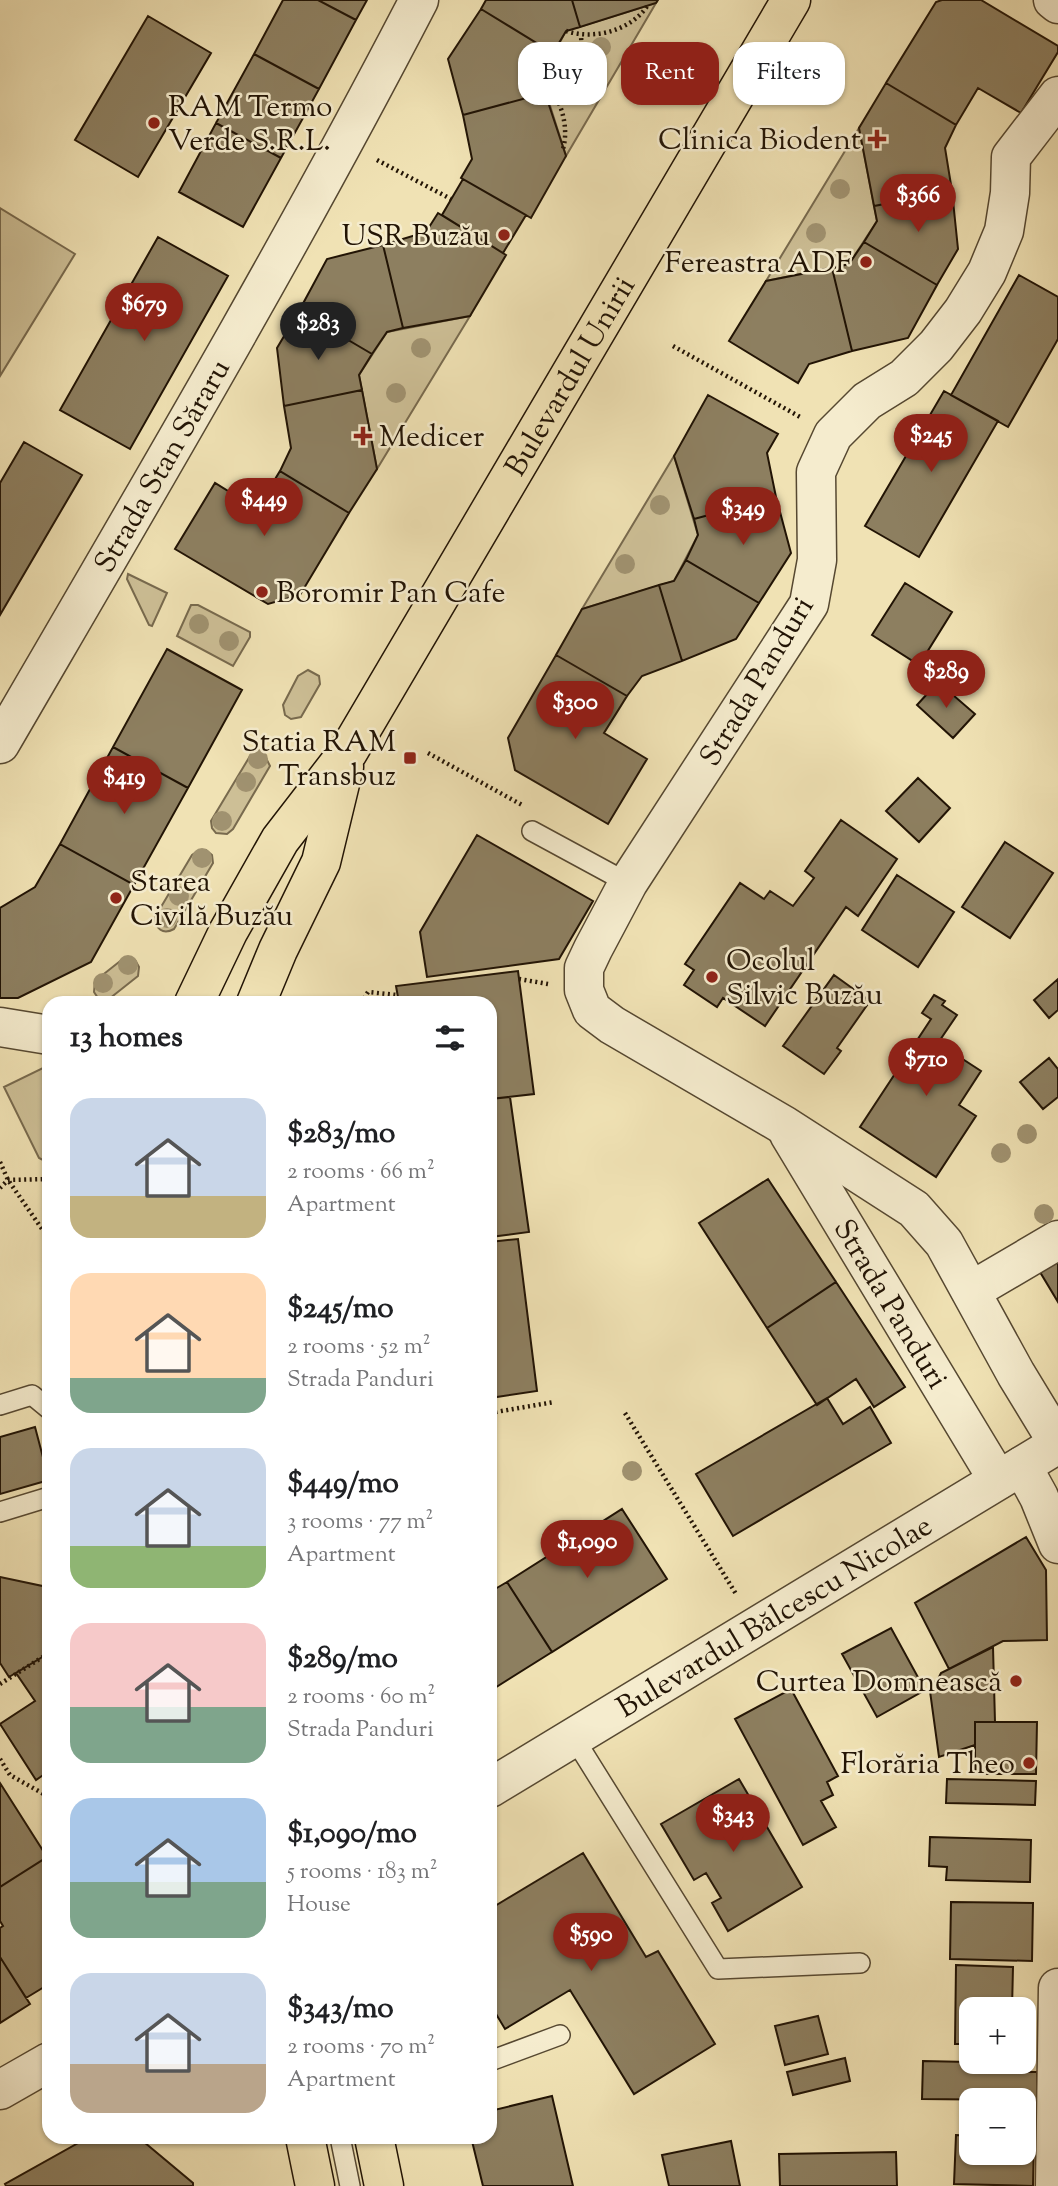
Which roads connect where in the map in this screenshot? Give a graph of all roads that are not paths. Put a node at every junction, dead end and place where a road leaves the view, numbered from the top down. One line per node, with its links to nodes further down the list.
1 (419, 0): 6 (street, Strada Stan Săraru)
2 (791, 0): 7 (main road, Bulevardul Unirii)
3 (1053, 0): 4 (street)
4 (1058, 4)
5 (1058, 96): 9 (street, Strada Panduri)
6 (0, 744)
7 (348, 752): 10 (main road, Bulevardul Unirii); 11 (main road, Bulevardul Unirii)
8 (532, 831): 9 (lane)
9 (628, 883): 14 (street, Strada Panduri)
10 (197, 996)
11 (259, 996)
12 (0, 1027): 13 (street)
13 (42, 1034)
14 (785, 1126): 16 (street, Strada Panduri); 20 (street, Strada Panduri)
15 (1058, 1240): 16 (street)
16 (971, 1291): 19 (street, Strada Panduri)
17 (42, 1403): 18 (lane)
18 (0, 1405)
19 (1058, 1444): 20 (street, Bulevardul Bălcescu Nicolae)
20 (1010, 1473): 23 (street, Strada Panduri); 24 (street, Bulevardul Bălcescu Nicolae)
21 (42, 1499): 22 (lane)
22 (0, 1511)
23 (1058, 1544)
24 (574, 1738): 25 (street, Bulevardul Bălcescu Nicolae); 26 (lane)
25 (497, 1784)
26 (860, 1963)
27 (1058, 1987): 38 (street)
28 (560, 2035): 29 (lane)
29 (497, 2058)
30 (42, 2066): 31 (street)
31 (0, 2090)
32 (306, 2144): 35 (main road)
33 (341, 2144): 36 (lane)
34 (375, 2144): 37 (main road)
35 (315, 2186)
36 (350, 2186)
37 (384, 2186)
38 (1055, 2186)

